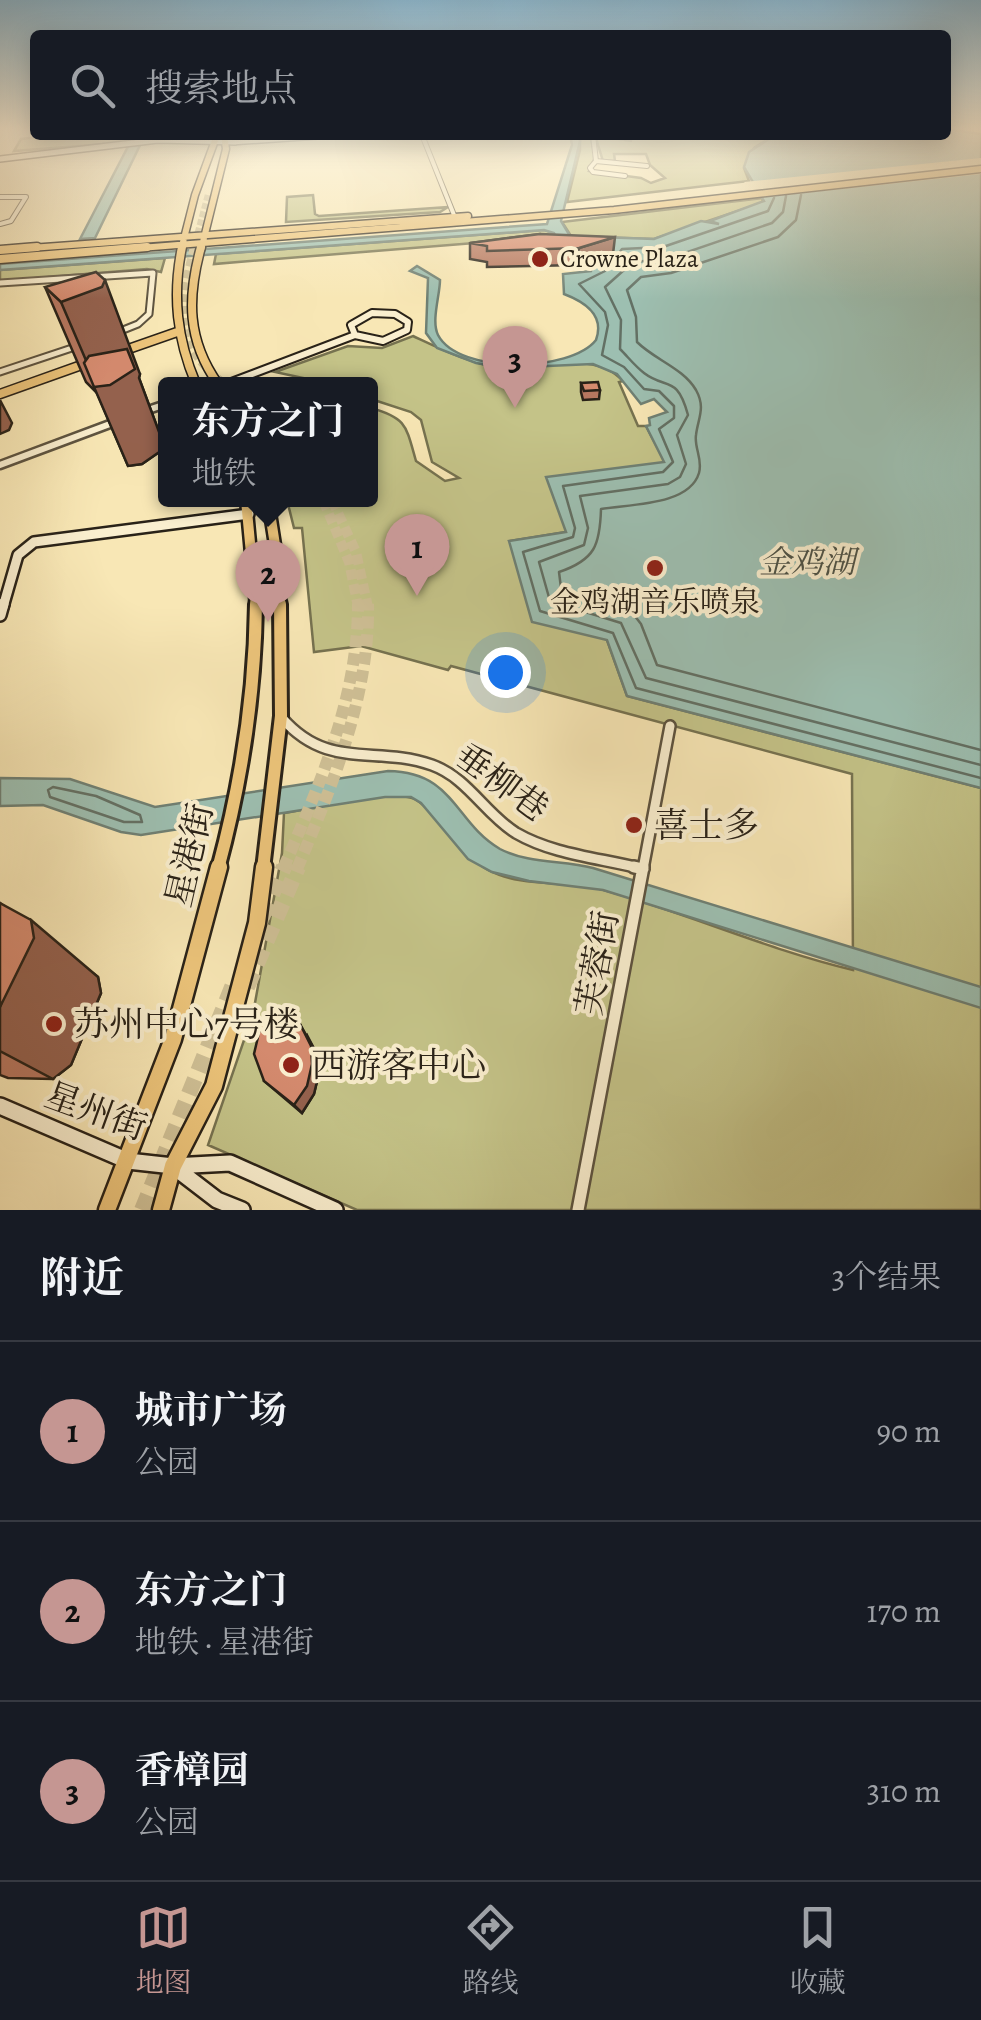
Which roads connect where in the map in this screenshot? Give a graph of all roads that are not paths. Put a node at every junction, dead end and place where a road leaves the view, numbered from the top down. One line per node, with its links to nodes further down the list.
1 (200, 185): 14 (main road)
2 (213, 185): 13 (main road)
3 (442, 185): 9 (street)
4 (783, 185): 7 (main road)
5 (824, 185): 7 (main road)
6 (0, 196): 12 (street)
7 (565, 211): 8 (main road)
8 (551, 212): 10 (main road); 11 (main road)
9 (454, 215): 10 (main road); 13 (main road)
10 (468, 216): 11 (main road)
11 (484, 221): 16 (main road)
12 (0, 224)
13 (206, 234): 14 (main road); 16 (main road)
14 (184, 236): 17 (main road); 18 (main road)
15 (166, 242): 18 (main road)
16 (199, 250): 17 (main road); 20 (main road)
17 (182, 251): 18 (main road); 21 (main road)
18 (0, 254)
19 (0, 283): 22 (street)
20 (188, 325): 21 (main road); 27 (main road)
21 (175, 329): 26 (main road); 29 (main road); 30 (main road)
22 (113, 334)
23 (354, 336): 23 (street); 28 (street)
24 (94, 340): 25 (street)
25 (0, 372)
26 (193, 377)
27 (213, 377)
28 (245, 377)
29 (0, 386)
30 (0, 394)
31 (158, 407): 32 (street)
32 (0, 465)
33 (248, 507): 35 (main road, 星港街)
34 (269, 507): 37 (main road)
35 (249, 514): 36 (street); 41 (main road, 星港街)
36 (0, 616)
37 (281, 716): 39 (street, 垂柳巷); 42 (main road)
38 (670, 726): 39 (street, 芙蓉街)
39 (642, 873): 47 (street, 芙蓉街)
40 (0, 1106): 41 (street, 星州街)
41 (128, 1161): 42 (street, 星州街); 43 (main road, 星港街)
42 (173, 1166): 44 (main road); 45 (street, 星州街); 46 (street, 星州街)
43 (107, 1210)
44 (161, 1210)
45 (242, 1210)
46 (335, 1210)
47 (578, 1210)

